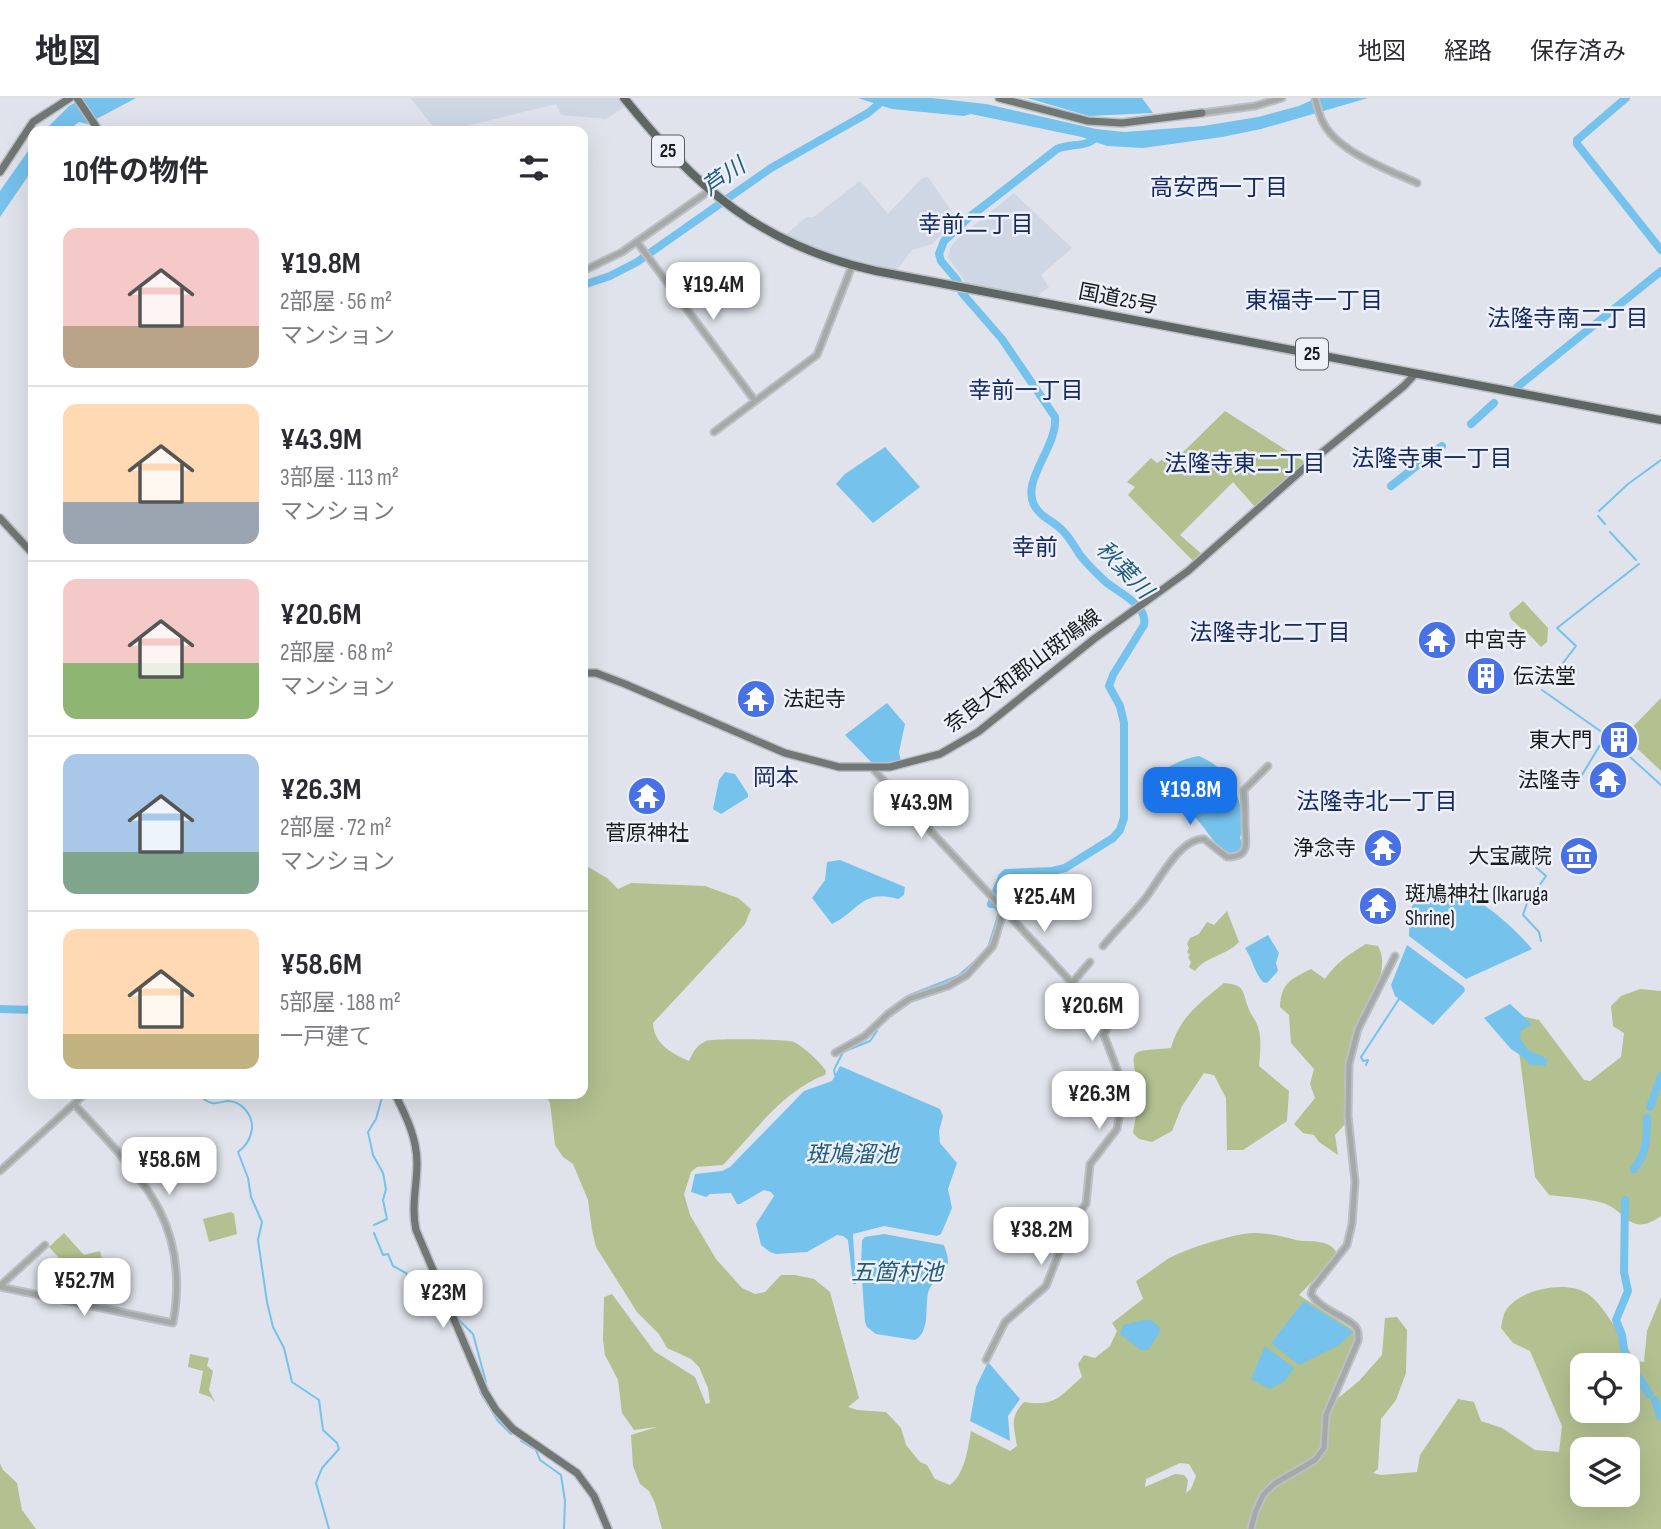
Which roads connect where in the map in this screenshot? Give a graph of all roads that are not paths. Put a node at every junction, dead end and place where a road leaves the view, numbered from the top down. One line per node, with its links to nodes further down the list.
1 (70, 98): 8 (main road)
2 (77, 98): 9 (main road)
3 (624, 98): 13 (highway, 国道25号 / 25)
4 (999, 98): 7 (main road)
5 (1282, 98): 7 (street)
6 (1315, 98): 12 (street)
7 (1202, 113)
8 (30, 126)
9 (96, 126)
10 (28, 130): 11 (main road)
11 (0, 172)
12 (1417, 183)
13 (709, 191): 14 (street); 15 (highway, 国道25号 / 25)
14 (637, 242): 16 (street); 18 (street)
15 (852, 266): 17 (highway, 国道25号 / 25); 18 (street)
16 (588, 269)
17 (1415, 374): 19 (highway, 国道25号 / 25); 25 (main road, 奈良大和郡山斑鳩線)
18 (755, 401): 20 (street)
19 (1661, 420)
20 (714, 432)
21 (0, 518): 22 (main road)
22 (28, 549)
23 (588, 673): 25 (main road, 奈良大和郡山斑鳩線)
24 (1268, 766): 27 (street)
25 (873, 769): 26 (street)
26 (1004, 910): 29 (street); 31 (street)
27 (1103, 946)
28 (1395, 956): 40 (street)
29 (1090, 962)
30 (1116, 990): 38 (street)
31 (835, 1053)
32 (80, 1099): 34 (street)
33 (398, 1099): 39 (main road)
34 (74, 1104): 35 (street); 37 (street)
35 (0, 1171)
36 (45, 1245): 37 (street)
37 (0, 1286)
38 (986, 1360)
39 (608, 1529)
40 (1251, 1529)

